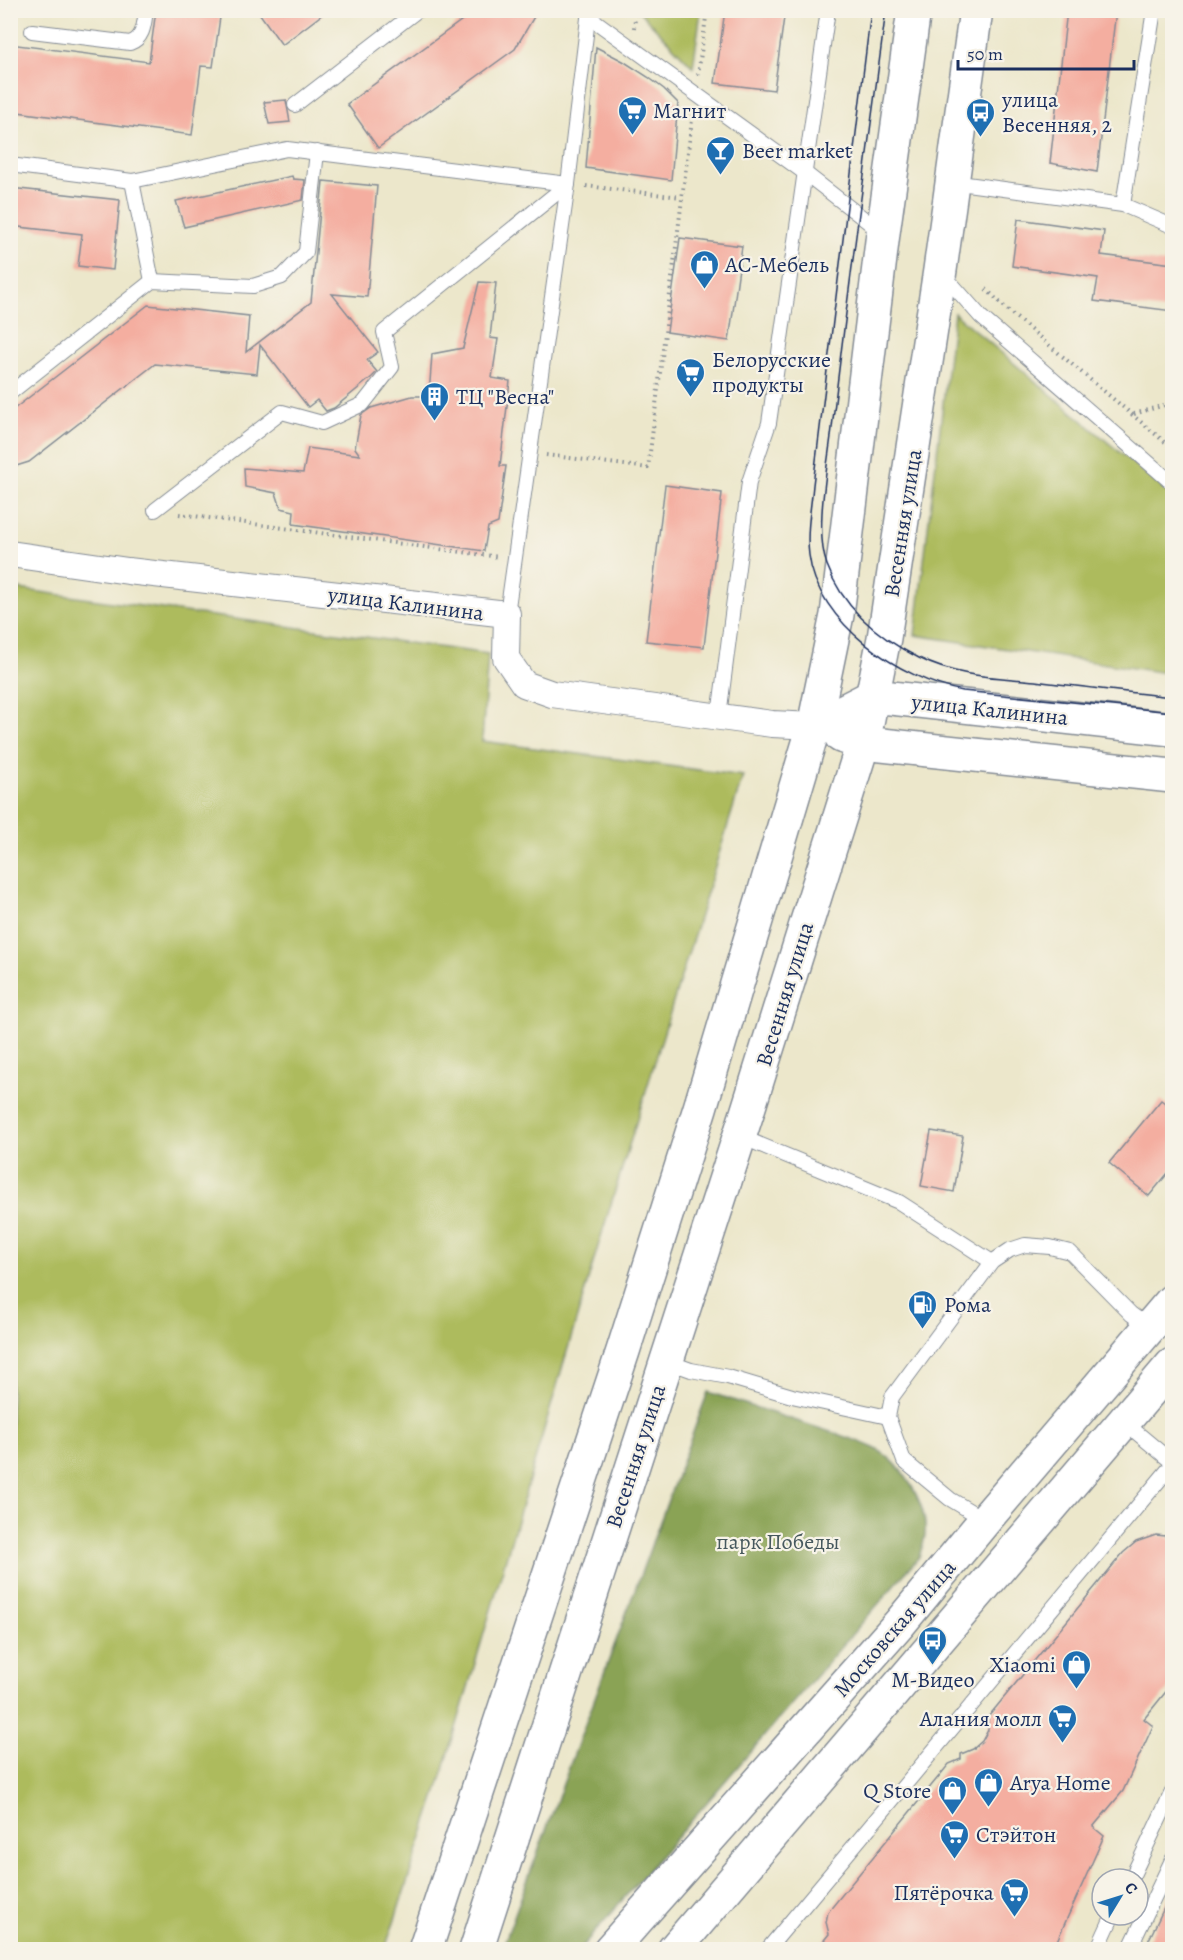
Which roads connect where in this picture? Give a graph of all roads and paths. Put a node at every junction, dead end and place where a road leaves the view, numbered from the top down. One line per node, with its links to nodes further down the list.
1 (146, 10): 9 (lane)
2 (418, 10): 11 (lane)
3 (706, 10): 10 (path)
4 (828, 10): 14 (lane)
5 (915, 10): 21 (main road, Весенняя улица)
6 (976, 10): 16 (main road, Весенняя улица)
7 (1154, 10): 19 (lane)
8 (588, 13): 10 (lane); 17 (lane)
9 (32, 30)
10 (696, 94): 14 (lane); 18 (path)
11 (295, 105)
12 (317, 152): 15 (lane); 17 (lane); 23 (lane)
13 (10, 165): 15 (lane)
14 (805, 173): 21 (lane); 36 (lane)
15 (132, 181): 23 (lane)
16 (952, 182): 19 (lane); 22 (main road, Весенняя улица)
17 (568, 184): 18 (path); 29 (lane); 31 (lane)
18 (681, 197): 29 (path)
19 (1123, 205): 20 (lane)
20 (1173, 226)
21 (883, 233): 37 (main road, Весенняя улица)
22 (940, 270): 30 (lane); 35 (main road, Весенняя улица)
23 (152, 281): 25 (lane)
24 (986, 289): 27 (path)
25 (10, 393)
26 (1173, 405): 27 (path)
27 (1133, 415): 28 (path)
28 (1173, 448)
29 (531, 453): 34 (lane)
30 (1173, 483)
31 (155, 510): 33 (path)
32 (10, 554): 34 (street, улица Калинина)
33 (503, 558)
34 (507, 614): 36 (street, улица Калинина)
35 (873, 696): 37 (main road, улица Калинина); 38 (main road, улица Калинина); 39 (main road, Весенняя улица)
36 (718, 716): 37 (street, улица Калинина)
37 (814, 726): 39 (main road, улица Калинина); 55 (main road, Весенняя улица)
38 (1173, 729)
39 (863, 743): 40 (main road, улица Калинина); 41 (main road, Весенняя улица)
40 (1173, 776)
41 (739, 1136): 42 (lane); 45 (main road, Весенняя улица)
42 (992, 1262): 44 (lane); 47 (lane)
43 (1173, 1301): 44 (main road, Московская улица)
44 (1150, 1328): 50 (main road, Московская улица)
45 (666, 1361): 47 (lane); 56 (main road, Весенняя улица)
46 (1173, 1365): 48 (main road, Московская улица)
47 (888, 1417): 50 (lane)
48 (1124, 1422): 49 (lane); 58 (main road, Московская улица)
49 (1173, 1463): 59 (lane)
50 (985, 1520): 57 (main road, Московская улица)
51 (1173, 1792): 53 (lane)
52 (1173, 1860): 61 (lane)
53 (1137, 1867)
54 (1108, 1927): 60 (lane)
55 (425, 1950)
56 (476, 1950)
57 (610, 1950)
58 (674, 1950)
59 (766, 1950)
60 (1097, 1950)
61 (1129, 1950)

